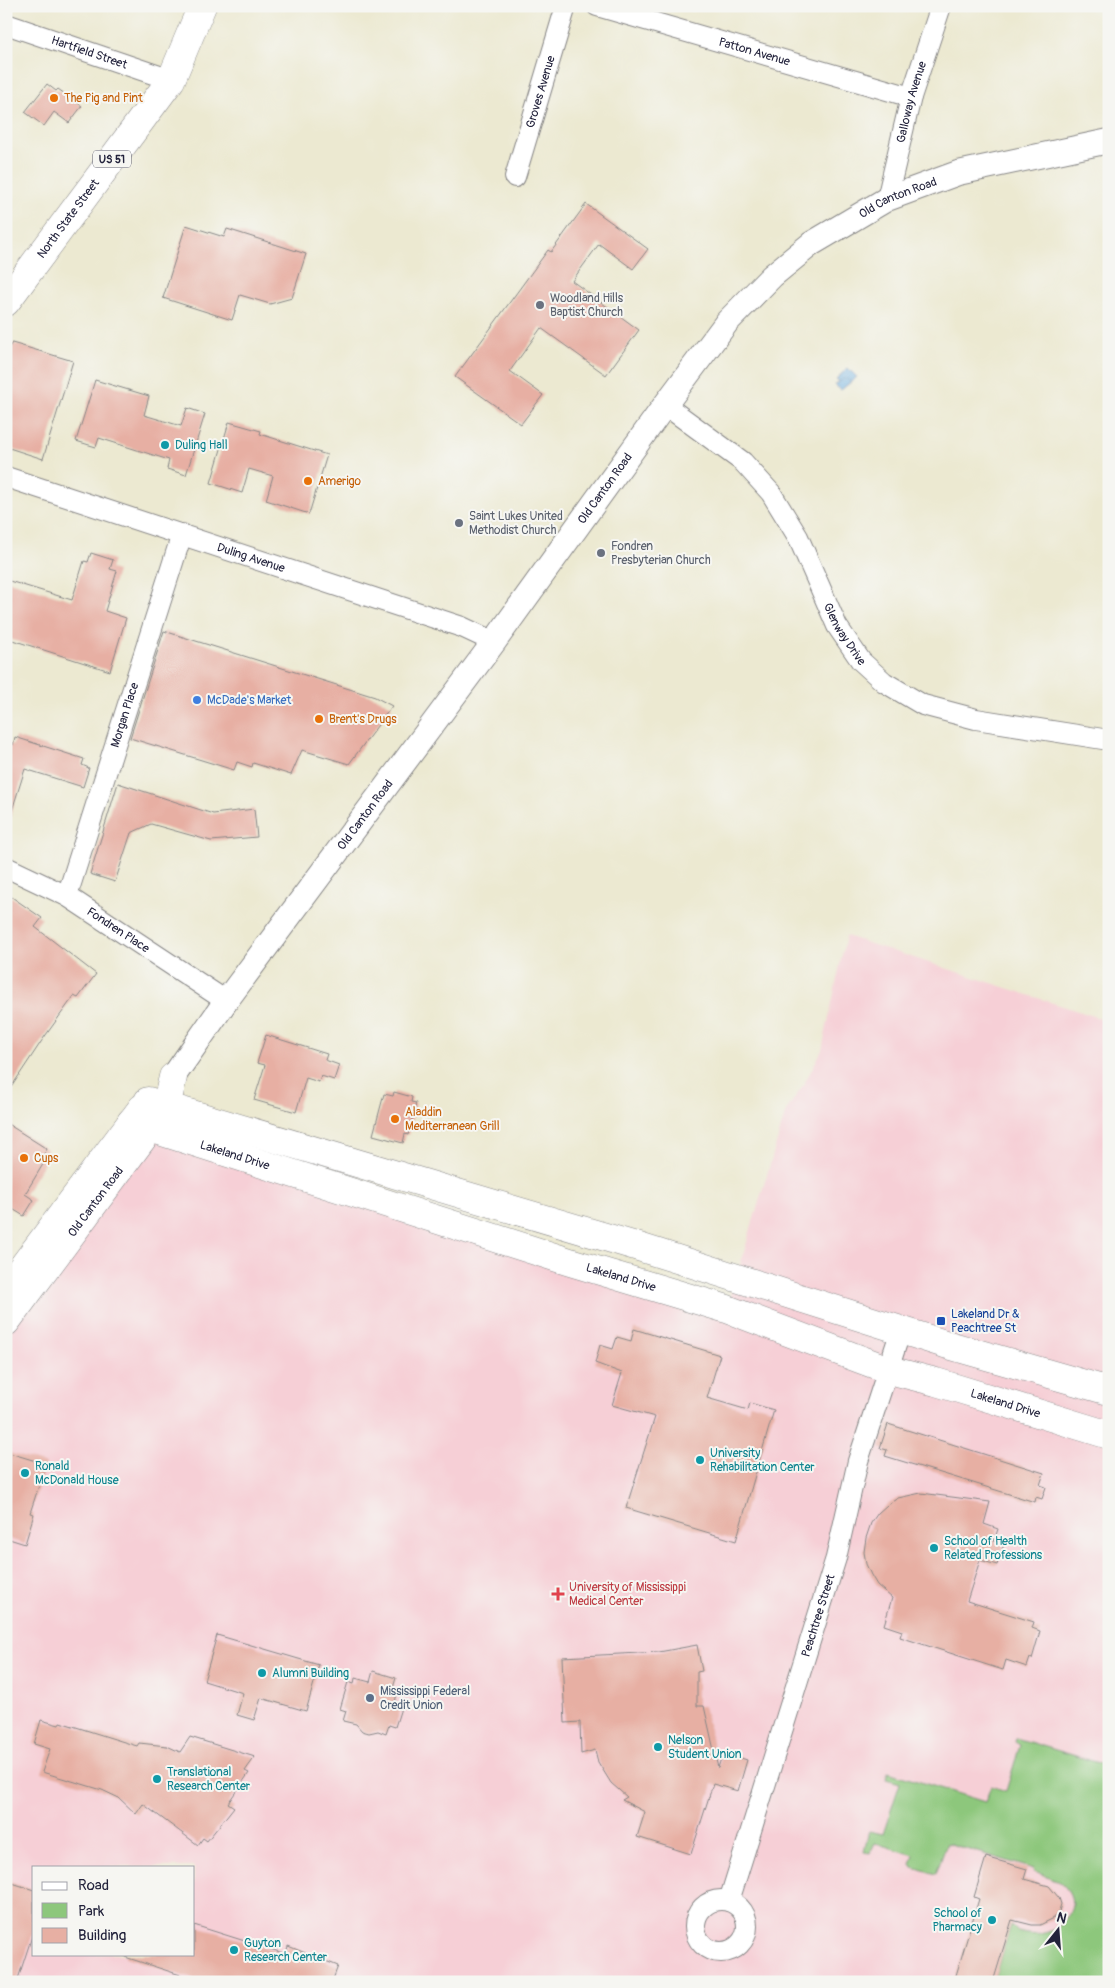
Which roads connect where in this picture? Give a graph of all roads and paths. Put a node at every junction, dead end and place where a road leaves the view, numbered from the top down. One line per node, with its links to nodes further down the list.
1 (202, 6): 6 (main road, North State Street / US 51)
2 (566, 6): 9 (street, Groves Avenue)
3 (597, 6): 7 (street, Patton Avenue)
4 (941, 6): 7 (street, Galloway Avenue)
5 (6, 24): 6 (street, Hartfield Street)
6 (171, 80): 11 (main road, North State Street / US 51)
7 (911, 98): 10 (street, Galloway Avenue)
8 (1109, 141): 10 (street, Old Canton Road)
9 (514, 177)
10 (887, 199): 12 (street, Old Canton Road)
11 (6, 302)
12 (665, 405): 15 (street, Old Canton Road); 16 (street, Glenway Drive)
13 (6, 476): 14 (street, Duling Avenue)
14 (182, 534): 15 (street, Duling Avenue); 18 (street, Morgan Place)
15 (494, 642): 19 (street, Old Canton Road)
16 (1109, 740)
17 (6, 867): 18 (street, Fondren Place)
18 (67, 896): 19 (street, Fondren Place)
19 (226, 1001): 20 (street, Old Canton Road)
20 (173, 1077): 21 (main road, Old Canton Road)
21 (157, 1104): 22 (main road, Old Canton Road); 25 (main road)
22 (141, 1126): 23 (main road, Old Canton Road); 24 (main road, Old Canton Road); 26 (main road, Lakeland Drive)
23 (6, 1289)
24 (6, 1322)
25 (901, 1330): 26 (street, Peachtree Street); 27 (main road)
26 (889, 1370): 28 (main road, Lakeland Drive); 29 (street, Peachtree Street)
27 (1109, 1391)
28 (1109, 1434)
29 (728, 1901)

